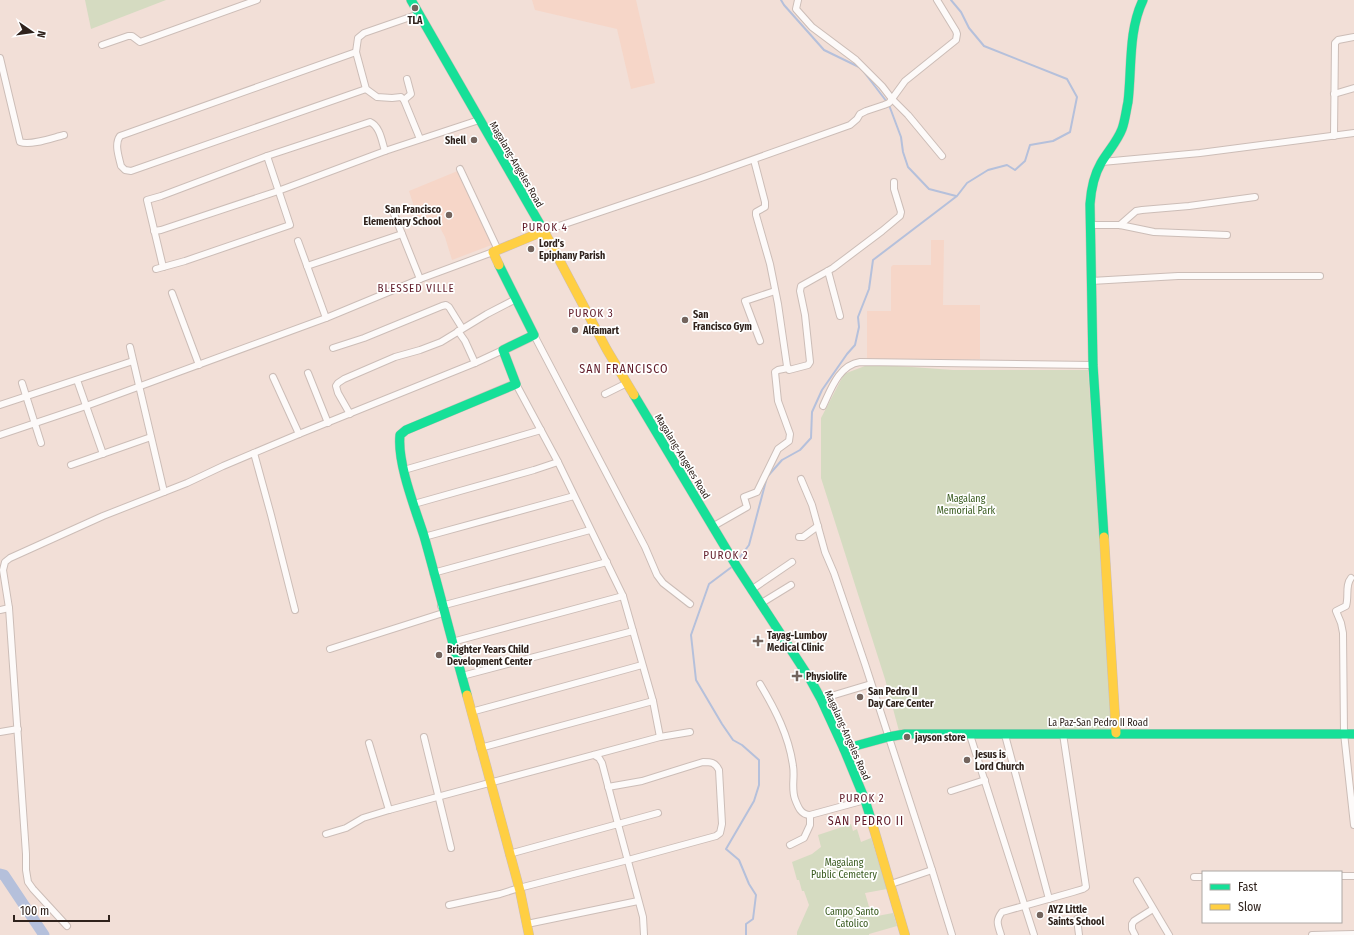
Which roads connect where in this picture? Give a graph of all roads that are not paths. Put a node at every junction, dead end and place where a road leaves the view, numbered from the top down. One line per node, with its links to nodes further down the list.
1 (257, 0): 8 (street)
2 (411, 0): 6 (street, Magalang-Angeles Road)
3 (798, 0): 15 (street)
4 (937, 0): 15 (street)
5 (1143, 0): 26 (street)
6 (419, 14): 9 (street); 17 (street, Magalang-Angeles Road)
7 (1354, 37): 14 (street)
8 (102, 45)
9 (356, 52): 13 (street); 13 (street)
10 (0, 58): 19 (street)
11 (407, 79): 16 (street)
12 (1354, 88): 14 (street)
13 (366, 89): 16 (street)
14 (1334, 94): 20 (street)
15 (892, 99): 24 (street); 25 (street)
16 (404, 100): 21 (street)
17 (480, 120): 21 (street); 35 (street, Magalang-Angeles Road)
18 (1354, 133): 20 (street)
19 (64, 135)
20 (1334, 136): 26 (street)
21 (420, 140): 22 (street)
22 (385, 151): 23 (street); 29 (street)
23 (267, 156): 29 (street); 34 (street)
24 (942, 156)
25 (754, 160): 35 (street); 47 (street)
26 (1102, 162): 32 (street)
27 (460, 168): 39 (street)
28 (894, 182): 43 (street)
29 (278, 191): 34 (street); 41 (street)
30 (1256, 197): 33 (street)
31 (392, 209): 36 (street)
32 (1090, 225): 33 (street); 46 (street)
33 (1120, 225): 37 (street)
34 (154, 231): 41 (street)
35 (544, 231): 39 (street); 67 (street, Magalang-Angeles Road)
36 (402, 234): 40 (street); 45 (street)
37 (1226, 235)
38 (298, 241): 40 (street)
39 (495, 251): 45 (street); 49 (street)
40 (307, 266): 51 (street)
41 (163, 267): 42 (street)
42 (156, 270)
43 (828, 271): 50 (street); 62 (street)
44 (1320, 276): 46 (street)
45 (420, 279): 51 (street)
46 (1091, 281): 61 (street)
47 (775, 291): 54 (street); 62 (street)
48 (172, 293): 60 (street)
49 (516, 299): 52 (street); 53 (street)
50 (840, 316)
51 (326, 318): 60 (street)
52 (460, 329): 56 (street); 59 (street); 75 (street)
53 (534, 335): 57 (street); 105 (street)
54 (760, 341)
55 (130, 347): 58 (street)
56 (333, 348)
57 (503, 350): 59 (street); 68 (street)
58 (133, 361): 65 (street); 69 (street)
59 (475, 363): 75 (street)
60 (199, 365): 69 (street)
61 (1093, 365): 74 (street); 125 (street)
62 (788, 368): 93 (street)
63 (308, 373): 76 (street)
64 (273, 377): 79 (street)
65 (77, 380): 71 (street); 73 (street)
66 (22, 382): 71 (street)
67 (627, 383): 70 (street); 93 (street, Magalang-Angeles Road)
68 (516, 384): 78 (street); 87 (street)
69 (139, 387): 73 (street); 81 (street)
70 (605, 394)
71 (26, 397): 72 (street); 77 (street)
72 (0, 405)
73 (86, 406): 77 (street); 84 (street)
74 (823, 406)
75 (350, 414): 76 (street)
76 (328, 423): 79 (street)
77 (35, 424): 80 (street); 82 (street)
78 (541, 430): 85 (street); 87 (street)
79 (299, 434): 83 (street)
80 (0, 435)
81 (151, 437): 84 (street); 89 (street)
82 (41, 443)
83 (254, 453): 89 (street); 110 (street)
84 (103, 454): 86 (street)
85 (558, 462): 90 (street); 91 (street)
86 (71, 465)
87 (404, 470): 91 (street)
88 (801, 479): 92 (street)
89 (164, 492): 108 (street)
90 (574, 496): 94 (street); 95 (street)
91 (414, 504): 95 (street)
92 (818, 526): 96 (street); 118 (street)
93 (712, 527): 102 (street, Magalang-Angeles Road)
94 (590, 530): 97 (street); 99 (street)
95 (424, 537): 99 (street)
96 (798, 537)
97 (607, 562): 103 (street); 111 (street)
98 (792, 562): 102 (street)
99 (433, 573): 111 (street)
100 (1351, 578): 107 (street)
101 (791, 585): 106 (street)
102 (751, 590): 106 (street, Magalang-Angeles Road)
103 (623, 596): 112 (street); 113 (street)
104 (1354, 602): 107 (street)
105 (690, 604)
106 (760, 604): 119 (street, Magalang-Angeles Road)
107 (1346, 606): 126 (street)
108 (9, 608): 109 (street); 122 (street)
109 (0, 610)
110 (295, 610)
111 (442, 610): 113 (street); 114 (street)
112 (633, 631): 115 (street); 116 (street)
113 (452, 642): 116 (street)
114 (330, 649)
115 (642, 665): 120 (street); 121 (street)
116 (462, 676): 121 (street)
117 (760, 684): 146 (street)
118 (871, 684): 119 (street); 133 (street)
119 (821, 699): 136 (street, Magalang-Angeles Road)
120 (653, 701): 132 (street); 135 (street)
121 (470, 712): 135 (street)
122 (18, 730): 123 (street); 169 (street)
123 (0, 732)
124 (690, 732): 132 (street)
125 (1116, 733): 126 (street, La Paz-San Pedro II Road); 127 (street, La Paz-San Pedro II Road)
126 (1344, 733): 128 (street, La Paz-San Pedro II Road); 148 (street)
127 (1063, 734): 130 (street, La Paz-San Pedro II Road); 162 (street)
128 (1354, 734)
129 (970, 735): 130 (street, La Paz-San Pedro II Road); 133 (street, La Paz-San Pedro II Road); 138 (street)
130 (1005, 735): 162 (street)
131 (424, 737): 142 (street)
132 (660, 737): 137 (street)
133 (888, 737): 136 (street, La Paz-San Pedro II Road); 154 (street)
134 (369, 743): 144 (street)
135 (480, 748): 139 (street)
136 (844, 749): 143 (street, Magalang-Angeles Road)
137 (594, 755): 139 (street); 140 (street)
138 (985, 780): 141 (street); 165 (street)
139 (490, 783): 142 (street); 152 (street)
140 (608, 787): 147 (street); 153 (street)
141 (951, 791)
142 (438, 797): 144 (street); 151 (street)
143 (865, 800): 146 (street); 160 (street, Magalang-Angeles Road)
144 (389, 810): 149 (street)
145 (658, 813): 147 (street)
146 (810, 815): 150 (street)
147 (618, 824): 152 (street); 153 (street)
148 (1354, 825)
149 (326, 834)
150 (790, 845)
151 (451, 848)
152 (509, 854): 161 (street)
153 (628, 860): 161 (street); 163 (street)
154 (932, 870): 160 (street); 174 (street)
155 (1342, 876): 156 (street)
156 (1354, 876)
157 (1194, 877): 158 (street)
158 (1202, 877)
159 (1137, 881): 166 (street)
160 (891, 884): 173 (street, Magalang-Angeles Road)
161 (519, 888): 164 (street); 168 (street)
162 (1049, 899): 165 (street)
163 (638, 901): 168 (street); 172 (street)
164 (449, 905)
165 (1024, 906): 175 (street); 176 (street)
166 (1153, 909): 178 (street); 179 (street)
167 (1077, 919): 177 (street)
168 (527, 924): 171 (street)
169 (67, 926)
170 (1354, 934): 180 (street)
171 (529, 935)
172 (644, 935)
173 (905, 935)
174 (952, 935)
175 (1001, 935)
176 (1034, 935)
177 (1079, 935)
178 (1135, 935)
179 (1169, 935)
180 (1312, 935)

